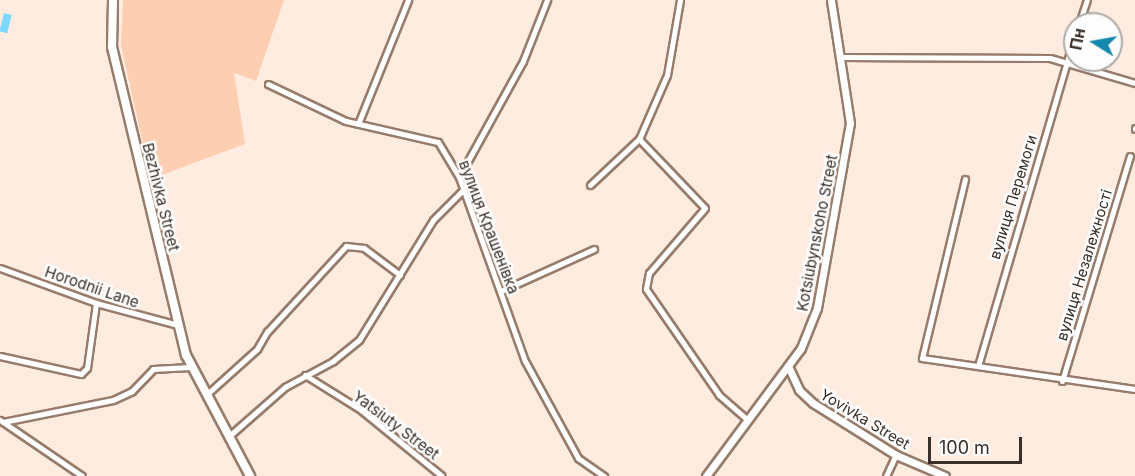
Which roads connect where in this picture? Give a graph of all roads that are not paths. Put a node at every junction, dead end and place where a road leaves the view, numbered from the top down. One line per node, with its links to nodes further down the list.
1 (113, 0): 24 (main road, Bezhivka Street)
2 (408, 0): 12 (street)
3 (547, 0): 15 (street)
4 (680, 0): 13 (street)
5 (831, 0): 6 (street, Kotsiubynskoho Street)
6 (839, 57): 7 (street); 26 (street, Kotsiubynskoho Street)
7 (1063, 62)
8 (1063, 72): 27 (street, вулиця Перемоги)
9 (1099, 72): 10 (street)
10 (1135, 83)
11 (268, 84): 12 (street, вулиця Крашенівка)
12 (358, 124): 15 (street, вулиця Крашенівка)
13 (639, 139): 17 (street); 33 (street)
14 (1130, 156): 30 (street, вулиця Незалежності)
15 (459, 177): 18 (street, вулиця Крашенівка)
16 (964, 179): 27 (street)
17 (590, 185)
18 (463, 190): 21 (street); 22 (street, вулиця Крашенівка)
19 (594, 249): 22 (street)
20 (0, 268): 23 (street, Horodnii Lane)
21 (400, 276): 29 (street); 32 (street)
22 (501, 291): 40 (street, вулиця Крашенівка)
23 (96, 303): 24 (street, Horodnii Lane); 25 (street)
24 (178, 325): 28 (main road, Bezhivka Street)
25 (0, 356)
26 (788, 366): 33 (street, Kotsiubynskoho Street); 36 (street, Yovivka Street)
27 (978, 366): 30 (street)
28 (190, 368): 32 (main road, Bezhivka Street); 34 (street)
29 (305, 375): 35 (street); 39 (street, Yatsiuty Street)
30 (1062, 381): 31 (street)
31 (1135, 389)
32 (205, 396): 35 (main road, Bezhivka Street)
33 (748, 420): 41 (street, Kotsiubynskoho Street)
34 (2, 421): 37 (street)
35 (228, 437): 38 (main road, Bezhivka Street)
36 (896, 455): 42 (street); 43 (street, Yovivka Street)
37 (82, 476)
38 (250, 476)
39 (442, 476)
40 (604, 476)
41 (706, 476)
42 (886, 476)
43 (945, 476)

